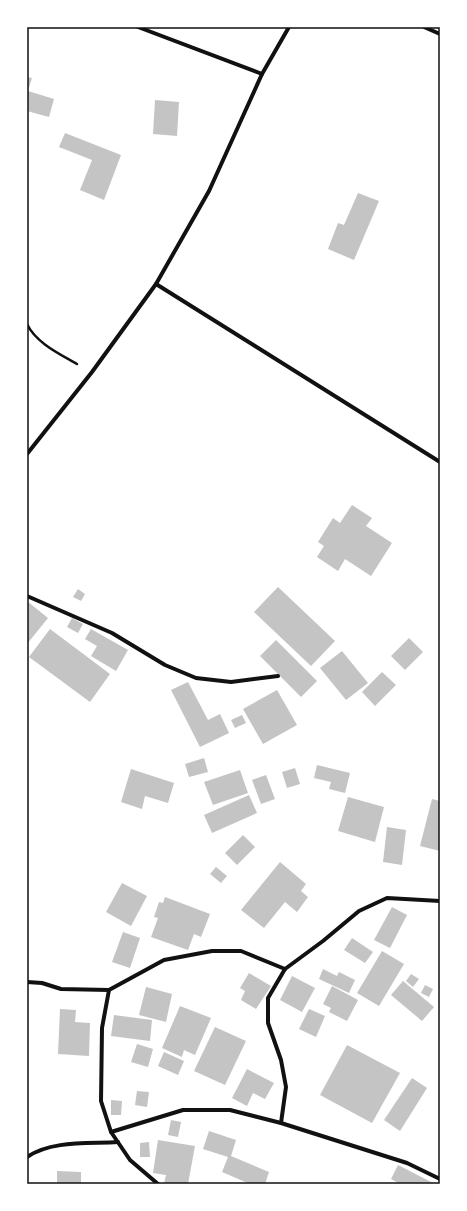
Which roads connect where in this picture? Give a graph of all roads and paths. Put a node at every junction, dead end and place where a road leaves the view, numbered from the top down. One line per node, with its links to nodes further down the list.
1 (138, 27): 5 (street)
2 (289, 27): 5 (street)
3 (424, 27): 4 (street)
4 (440, 34)
5 (262, 74): 6 (street)
6 (156, 284): 8 (street); 10 (street)
7 (27, 324): 8 (path)
8 (92, 372): 9 (street)
9 (27, 454)
10 (440, 462)
11 (27, 596): 12 (street)
12 (278, 676)
13 (440, 901): 14 (street)
14 (285, 969): 16 (street); 17 (street)
15 (27, 982): 16 (street)
16 (109, 990): 18 (street)
17 (281, 1123): 18 (street); 21 (street)
18 (111, 1132): 19 (street)
19 (118, 1142): 20 (street); 22 (street)
20 (27, 1157)
21 (440, 1179)
22 (158, 1184)

